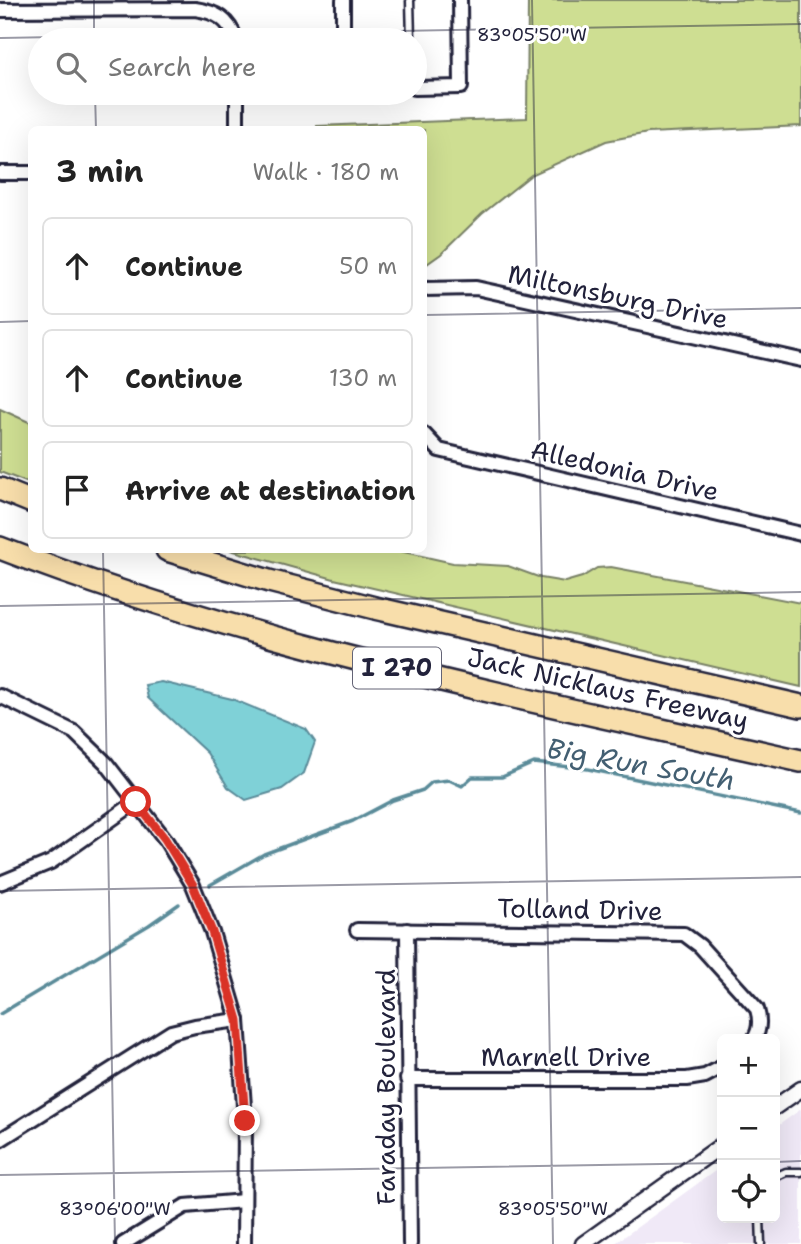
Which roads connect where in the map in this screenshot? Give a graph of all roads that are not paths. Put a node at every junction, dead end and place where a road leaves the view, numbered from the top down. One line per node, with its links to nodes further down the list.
1 (343, 0): 6 (street)
2 (410, 0): 7 (lane)
3 (460, 0): 8 (street)
4 (0, 10): 5 (street)
5 (230, 28)
6 (343, 28)
7 (411, 28)
8 (427, 88)
9 (237, 105): 10 (street)
10 (237, 126)
11 (0, 173): 12 (street)
12 (28, 173)
13 (427, 289): 14 (street, Miltonsburg Drive)
14 (801, 360)
15 (427, 437): 18 (street, Alledonia Drive)
16 (0, 489): 17 (highway)
17 (28, 500)
18 (801, 534)
19 (0, 548): 23 (highway, Jack Nicklaus Freeway / I 270)
20 (177, 553): 22 (highway, Jack Nicklaus Freeway / I 270)
21 (0, 696): 24 (street)
22 (801, 706)
23 (801, 761)
24 (136, 802): 25 (street); 28 (street)
25 (0, 883)
26 (357, 930): 27 (street, Tolland Drive)
27 (407, 930): 29 (street, Tolland Drive); 31 (street, Faraday Boulevard)
28 (238, 1020): 34 (street); 38 (street)
29 (757, 1034)
30 (717, 1070): 31 (street, Marnell Drive)
31 (407, 1079): 42 (street, Faraday Boulevard)
32 (801, 1089): 33 (street)
33 (780, 1104)
34 (0, 1140)
35 (717, 1149): 43 (street)
36 (801, 1172): 37 (lane)
37 (780, 1175)
38 (244, 1201): 40 (street); 41 (street)
39 (760, 1223): 44 (lane)
40 (123, 1244)
41 (244, 1244)
42 (410, 1244)
43 (583, 1244)
44 (761, 1244)

